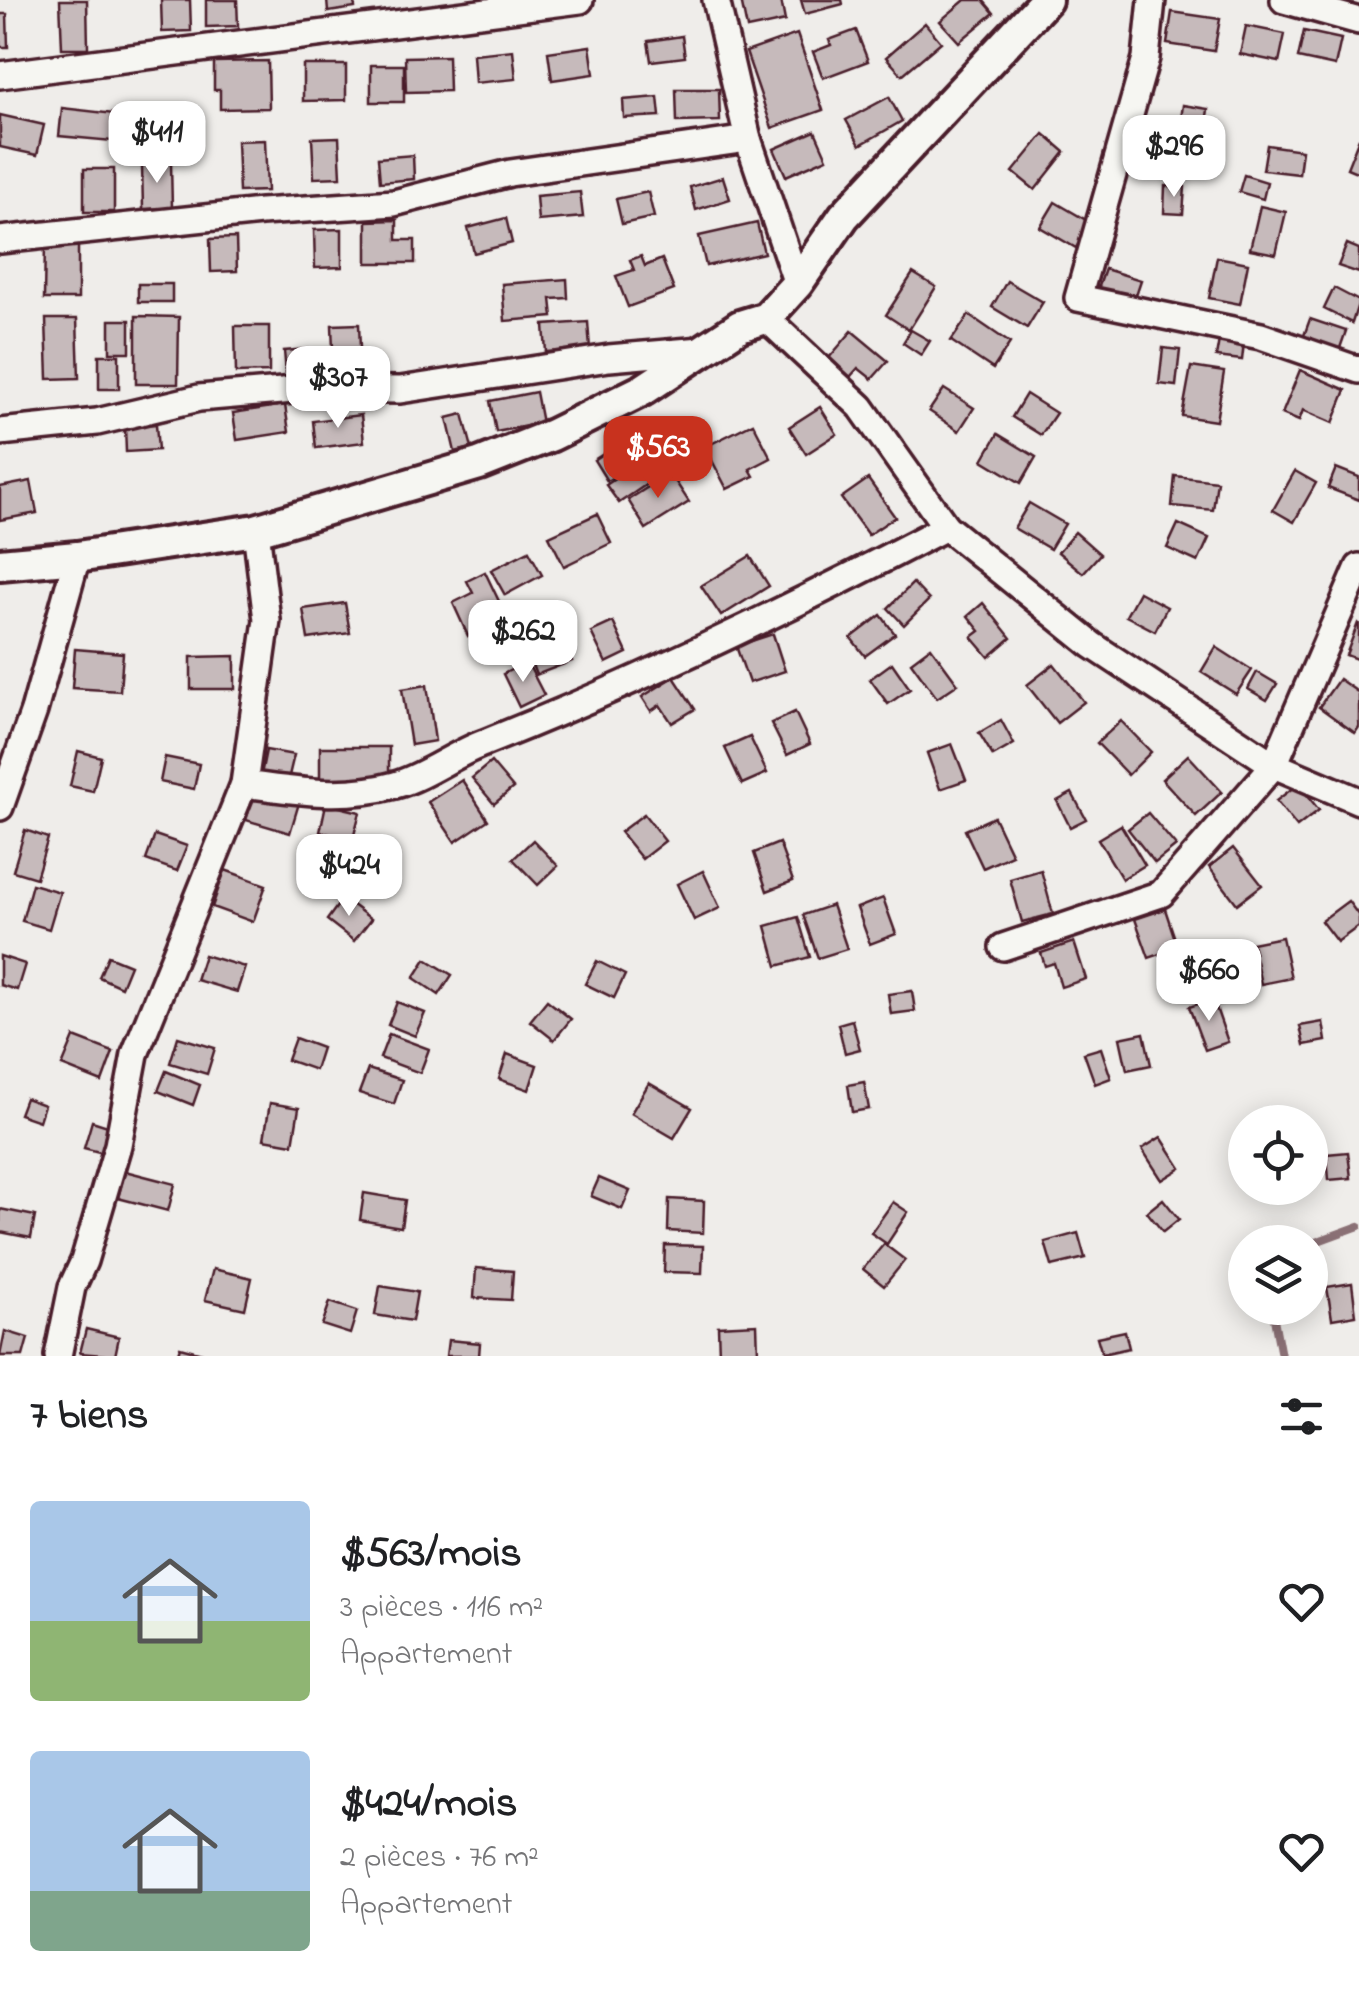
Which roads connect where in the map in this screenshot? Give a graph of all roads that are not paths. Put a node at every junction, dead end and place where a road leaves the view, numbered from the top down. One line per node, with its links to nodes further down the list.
1 (580, 0): 7 (street)
2 (716, 0): 8 (street)
3 (1046, 0): 10 (street)
4 (1152, 0): 13 (street)
5 (1284, 0): 6 (street)
6 (1359, 20)
7 (0, 75)
8 (748, 139): 9 (street); 10 (street)
9 (0, 240)
10 (798, 284): 11 (street)
11 (766, 318): 12 (street); 15 (street)
12 (702, 350): 14 (street); 16 (street)
13 (1359, 370)
14 (0, 432)
15 (946, 526): 20 (street); 21 (street)
16 (256, 530): 17 (street); 21 (street)
17 (77, 557): 18 (street); 23 (street)
18 (0, 564)
19 (1359, 568): 20 (street)
20 (1274, 765): 22 (street); 24 (street)
21 (244, 784): 25 (street)
22 (1359, 801)
23 (0, 808)
24 (1003, 947)
25 (58, 1356)

